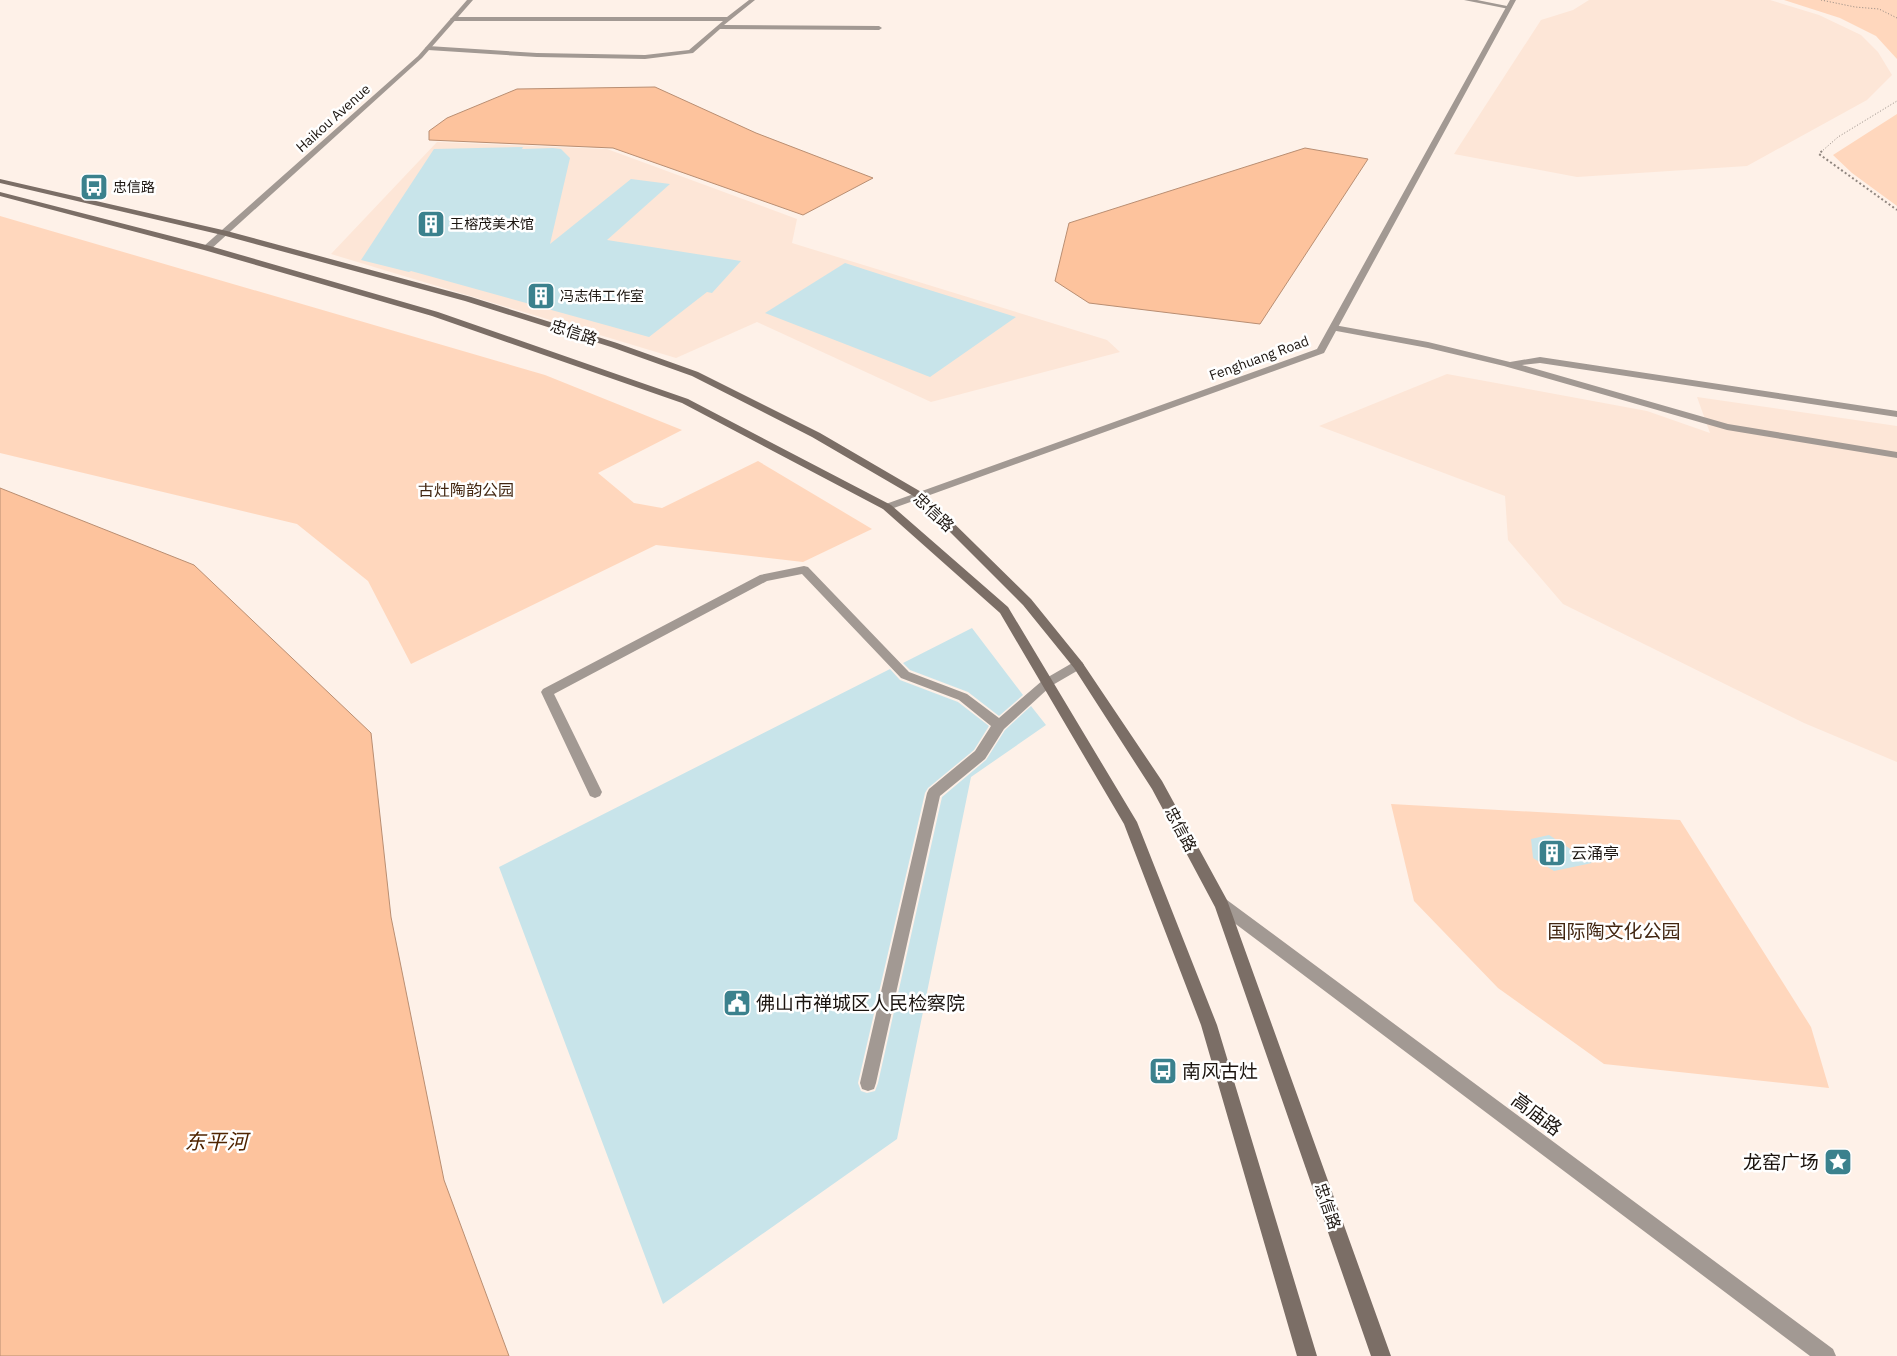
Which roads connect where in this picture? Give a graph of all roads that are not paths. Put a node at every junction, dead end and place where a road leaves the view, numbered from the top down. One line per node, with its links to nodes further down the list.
1 (470, 0): 5 (street, Haikou Avenue)
2 (752, 0): 6 (street)
3 (1467, 0): 4 (street)
4 (1511, 3): 14 (street, Fenghuang Road)
5 (453, 19): 6 (street); 9 (street, Haikou Avenue)
6 (728, 19): 7 (street)
7 (719, 27): 8 (street); 9 (street)
8 (879, 28)
9 (428, 48): 12 (street, Haikou Avenue)
10 (0, 181): 12 (main road, 忠信路)
11 (0, 194): 13 (main road, 忠信路)
12 (224, 233): 13 (street, Haikou Avenue); 18 (main road, 忠信路)
13 (206, 248): 19 (main road, 忠信路)
14 (1334, 328): 15 (street); 18 (street, Fenghuang Road)
15 (1507, 364): 16 (street); 17 (street)
16 (1897, 414)
17 (1897, 454)
18 (919, 495): 19 (street, Fenghuang Road); 20 (main road, 忠信路)
19 (887, 506): 21 (main road, 忠信路)
20 (1078, 665): 21 (street); 24 (main road, 忠信路)
21 (1047, 683): 22 (street); 26 (main road, 忠信路)
22 (999, 725): 23 (street); 25 (street)
23 (595, 792)
24 (1222, 905): 27 (main road, 忠信路); 28 (street, 高庙路)
25 (868, 1083)
26 (1307, 1356)
27 (1381, 1356)
28 (1826, 1356)

